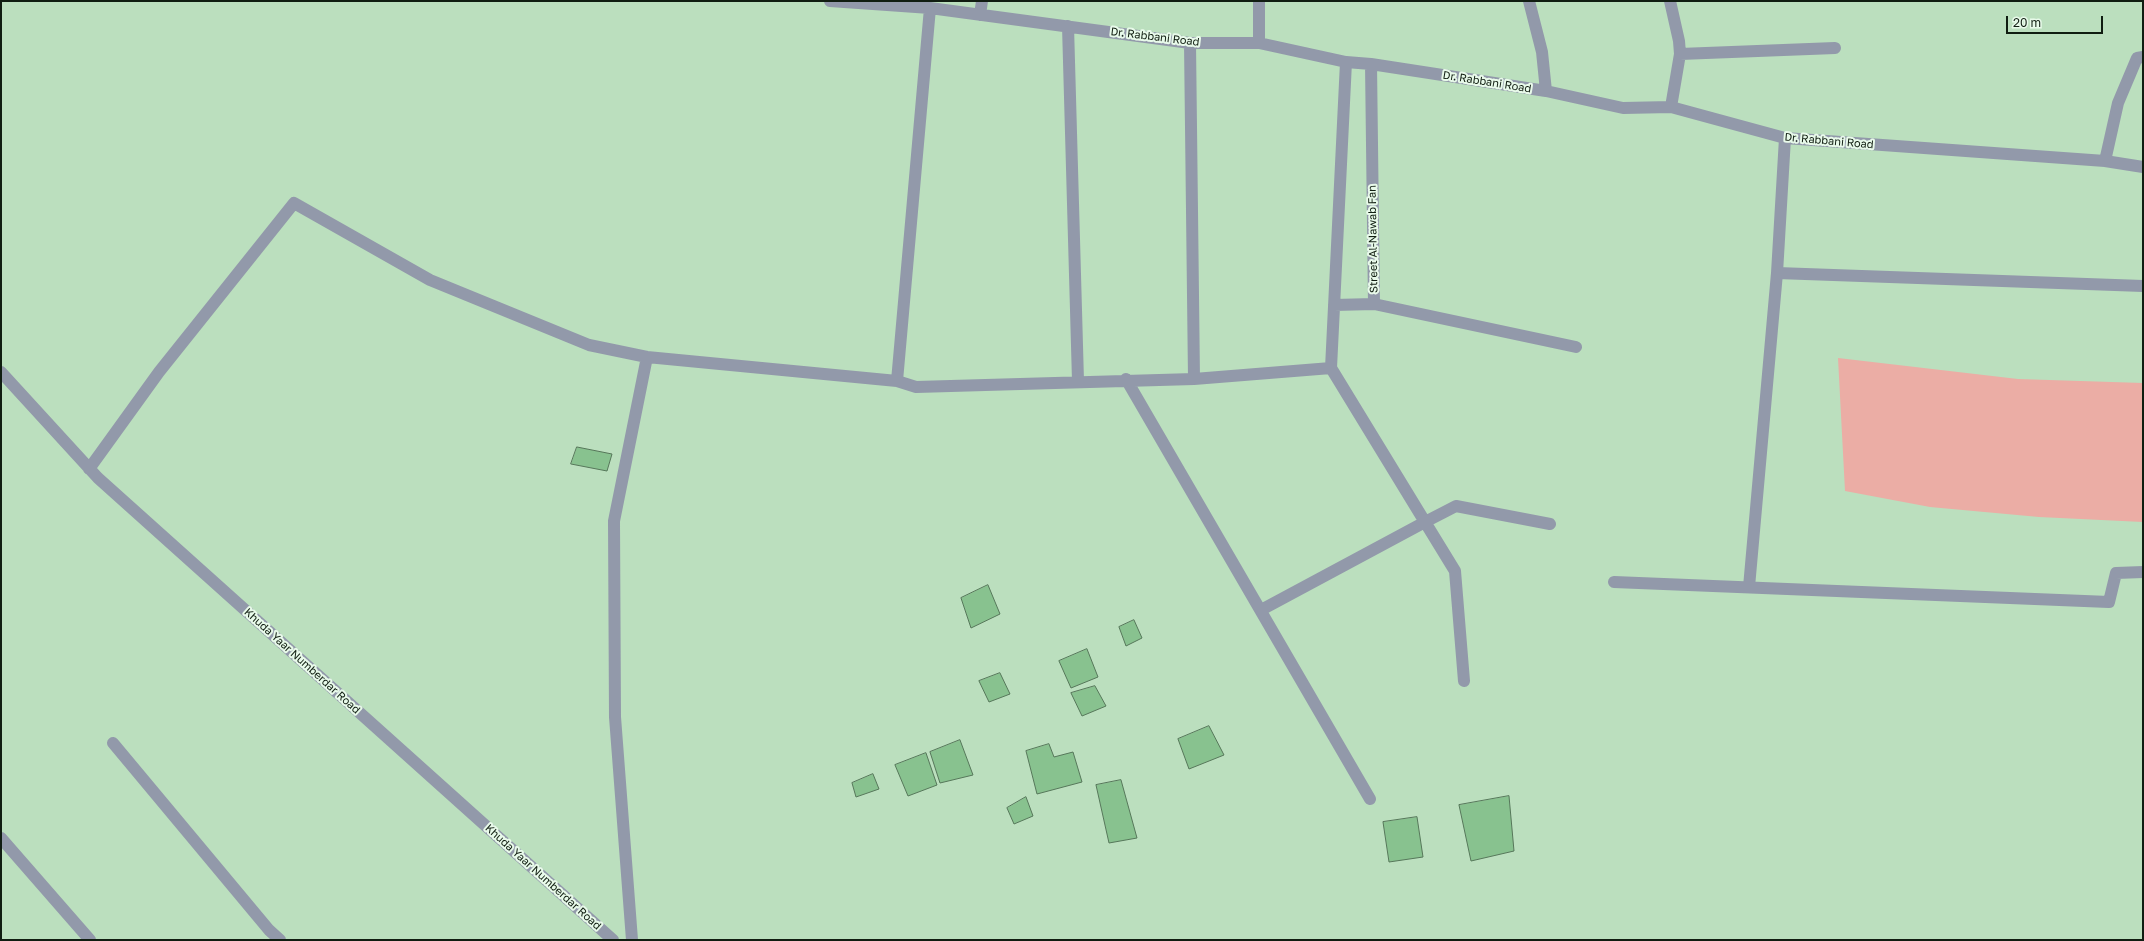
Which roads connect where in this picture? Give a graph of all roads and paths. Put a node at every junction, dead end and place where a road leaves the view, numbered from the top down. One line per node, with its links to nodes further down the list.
1 (830, 1): 6 (street, Dr. Rabbani Road)
2 (982, 1): 7 (street)
3 (1259, 1): 10 (street)
4 (1529, 1): 16 (street)
5 (1670, 1): 12 (street)
6 (930, 8): 7 (street, Dr. Rabbani Road); 31 (street)
7 (980, 15): 8 (street, Dr. Rabbani Road)
8 (1068, 26): 9 (street, Dr. Rabbani Road); 32 (street)
9 (1190, 43): 10 (street, Dr. Rabbani Road); 29 (street)
10 (1259, 43): 14 (street, Dr. Rabbani Road)
11 (1835, 48): 12 (street)
12 (1680, 54): 17 (street)
13 (2143, 57): 19 (street)
14 (1346, 62): 15 (street, Dr. Rabbani Road); 24 (street)
15 (1371, 64): 16 (street, Dr. Rabbani Road); 23 (street, Street Al-Nawab Fan)
16 (1546, 91): 17 (street, Dr. Rabbani Road)
17 (1671, 107): 18 (street, Dr. Rabbani Road)
18 (1785, 138): 19 (street, Dr. Rabbani Road); 21 (street)
19 (2106, 161): 20 (street, Dr. Rabbani Road)
20 (2143, 167)
21 (1777, 273): 22 (street); 38 (street)
22 (2143, 286)
23 (1374, 304): 24 (street); 25 (street, Street Al-Nawab Fan)
24 (1334, 305): 27 (street)
25 (1576, 347)
26 (647, 357): 31 (street); 33 (street); 47 (street)
27 (1332, 368): 29 (street); 34 (street)
28 (1, 372): 33 (street, Khuda Yaar Numberdar Road)
29 (1194, 379): 30 (street)
30 (1126, 380): 32 (street); 39 (street)
31 (897, 381): 32 (street)
32 (1078, 381)
33 (90, 469): 46 (street, Khuda Yaar Numberdar Road)
34 (1425, 522): 35 (street); 39 (street); 40 (street)
35 (1550, 524)
36 (2143, 572): 38 (street)
37 (1614, 582): 38 (street)
38 (1749, 587)
39 (1261, 610): 42 (street)
40 (1464, 681)
41 (113, 743): 45 (street)
42 (1370, 798)
43 (1, 838): 44 (street)
44 (90, 940)
45 (280, 940)
46 (613, 940)
47 (632, 940)

